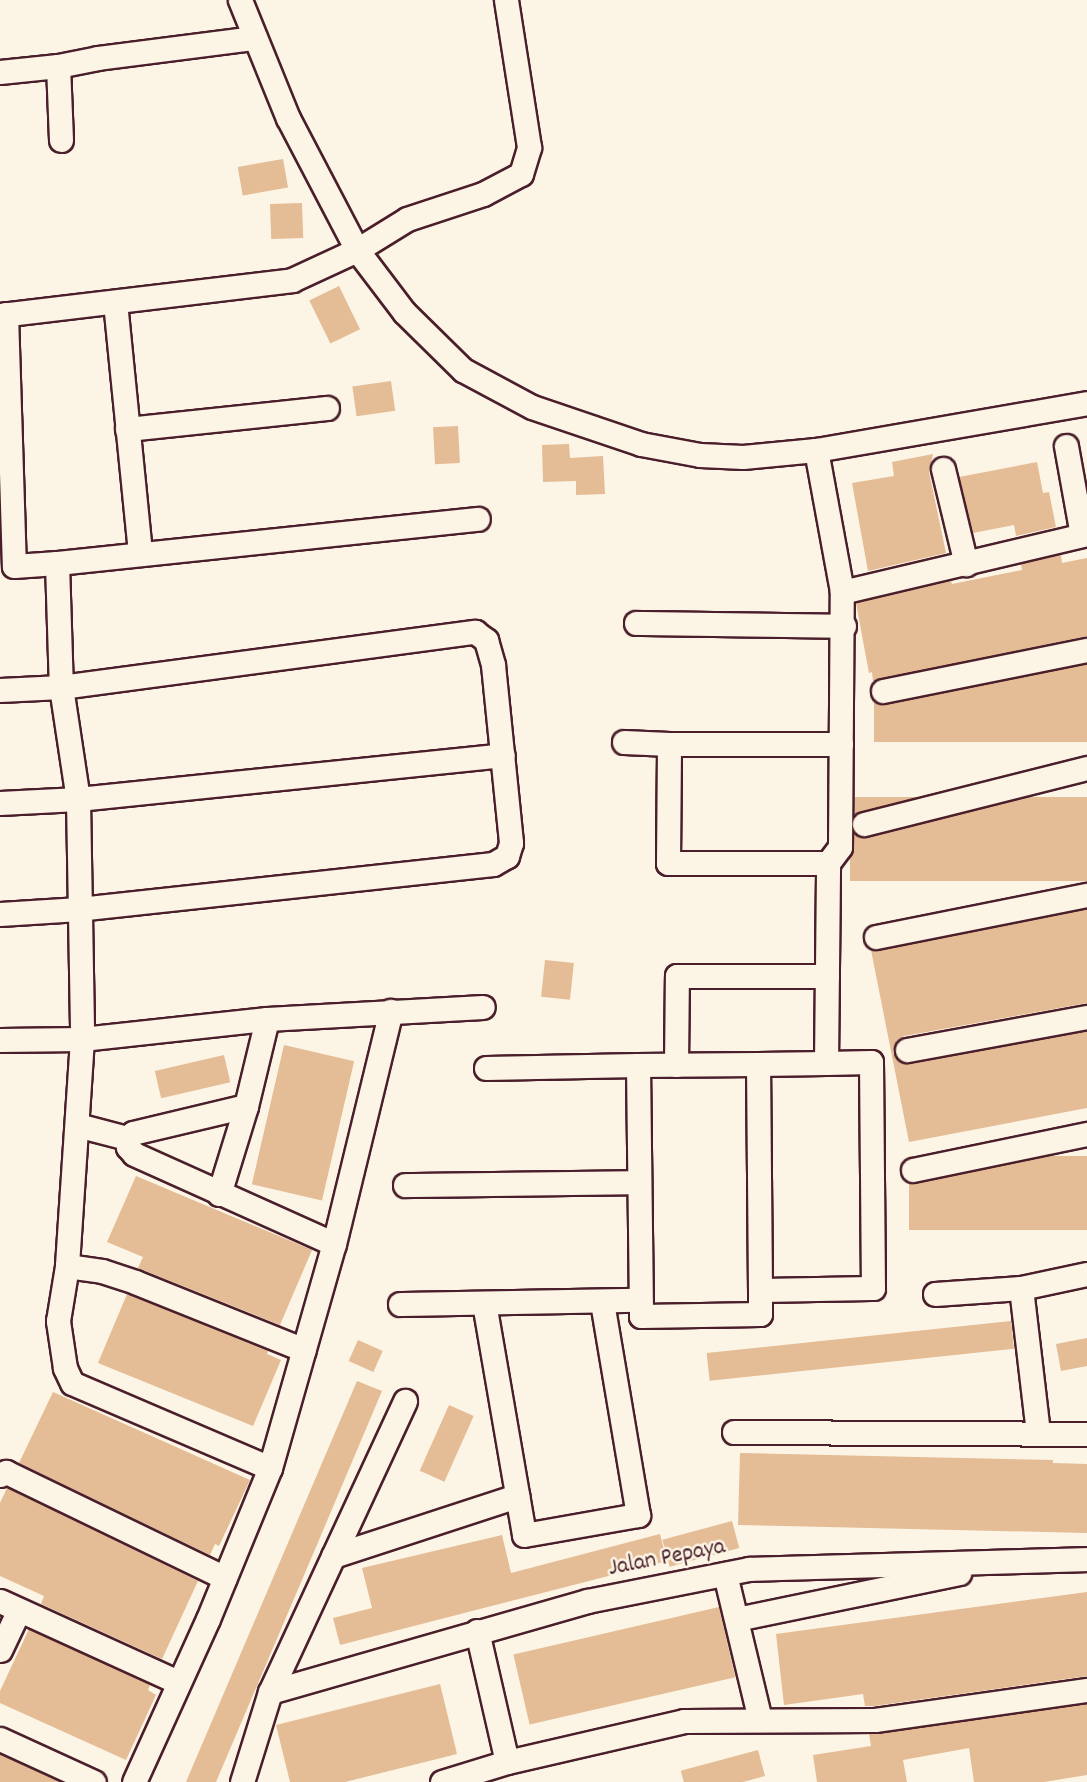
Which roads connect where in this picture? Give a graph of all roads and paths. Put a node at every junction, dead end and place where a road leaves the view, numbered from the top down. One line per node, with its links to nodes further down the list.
1 (240, 0): 3 (street)
2 (506, 0): 7 (street)
3 (256, 38): 4 (street); 7 (street)
4 (58, 66): 5 (street); 6 (street)
5 (0, 72)
6 (61, 140)
7 (357, 250): 8 (street); 14 (street)
8 (115, 302): 9 (street); 12 (street)
9 (3, 315): 21 (street)
10 (1087, 403): 14 (street)
11 (327, 408): 12 (street)
12 (127, 429): 18 (street)
13 (1066, 446): 17 (street)
14 (816, 450): 22 (street)
15 (943, 469): 20 (street)
16 (478, 519): 18 (street)
17 (1084, 535): 20 (street)
18 (140, 554): 19 (street)
19 (57, 562): 21 (street); 26 (street)
20 (966, 564): 22 (street)
21 (7, 566)
22 (842, 592): 24 (street)
23 (636, 623): 24 (street)
24 (844, 625): 31 (street)
25 (1087, 650): 28 (street)
26 (61, 687): 27 (street); 32 (street); 34 (street)
27 (0, 690)
28 (883, 691)
29 (624, 742): 30 (street)
30 (669, 744): 31 (street); 37 (street)
31 (841, 744): 37 (street)
32 (503, 755): 34 (street); 39 (street)
33 (1087, 768): 36 (street)
34 (78, 799): 35 (street); 39 (street)
35 (0, 803)
36 (864, 824)
37 (828, 863): 42 (street)
38 (1087, 895): 41 (street)
39 (79, 909): 40 (street); 47 (street)
40 (0, 914)
41 (876, 937)
42 (827, 976): 51 (street); 53 (street)
43 (483, 1007): 44 (street)
44 (391, 1011): 46 (street); 63 (street)
45 (1087, 1017): 49 (street)
46 (267, 1019): 47 (street); 55 (street)
47 (82, 1039): 48 (street); 56 (street)
48 (0, 1040)
49 (906, 1050)
50 (758, 1063): 51 (street); 53 (street); 67 (street)
51 (826, 1063): 67 (street)
52 (638, 1065): 53 (street); 54 (street); 60 (street)
53 (676, 1065)
54 (486, 1068)
55 (246, 1106): 58 (street); 62 (street)
56 (77, 1125): 58 (street); 64 (street)
57 (1087, 1134): 59 (street)
58 (127, 1138): 62 (street)
59 (913, 1170)
60 (639, 1182): 61 (street); 69 (street)
61 (405, 1185)
62 (219, 1194): 63 (street)
63 (334, 1244): 73 (street)
64 (67, 1266): 73 (street); 78 (street)
65 (1087, 1274): 66 (street)
66 (1021, 1288): 68 (street); 76 (street)
67 (760, 1290): 69 (street)
68 (935, 1294)
69 (640, 1300): 70 (street)
70 (603, 1302): 71 (street); 80 (street)
71 (484, 1303): 72 (street); 80 (street)
72 (400, 1304)
73 (304, 1350): 78 (street)
74 (405, 1401): 81 (street)
75 (734, 1432): 76 (street)
76 (1038, 1432): 77 (street)
77 (1087, 1434)
78 (270, 1468): 85 (street)
79 (0, 1475): 85 (street)
80 (517, 1496): 81 (street)
81 (333, 1556): 92 (street)
82 (1087, 1559): 83 (street, Jalan Pepaya)
83 (1021, 1561): 84 (street, Jalan Pepaya); 87 (street)
84 (726, 1574): 87 (street); 88 (street, Jalan Pepaya)
85 (225, 1578): 90 (street)
86 (10, 1606): 89 (street); 90 (street)
87 (737, 1619): 93 (street)
88 (477, 1631): 92 (street, Jalan Pepaya); 95 (street)
89 (0, 1650)
90 (178, 1682): 97 (street)
91 (1087, 1690): 93 (street)
92 (270, 1692): 98 (street)
93 (760, 1720): 95 (street)
94 (0, 1739): 96 (street)
95 (506, 1762): 99 (street)
96 (94, 1782)
97 (134, 1782)
98 (242, 1782)
99 (442, 1782)

